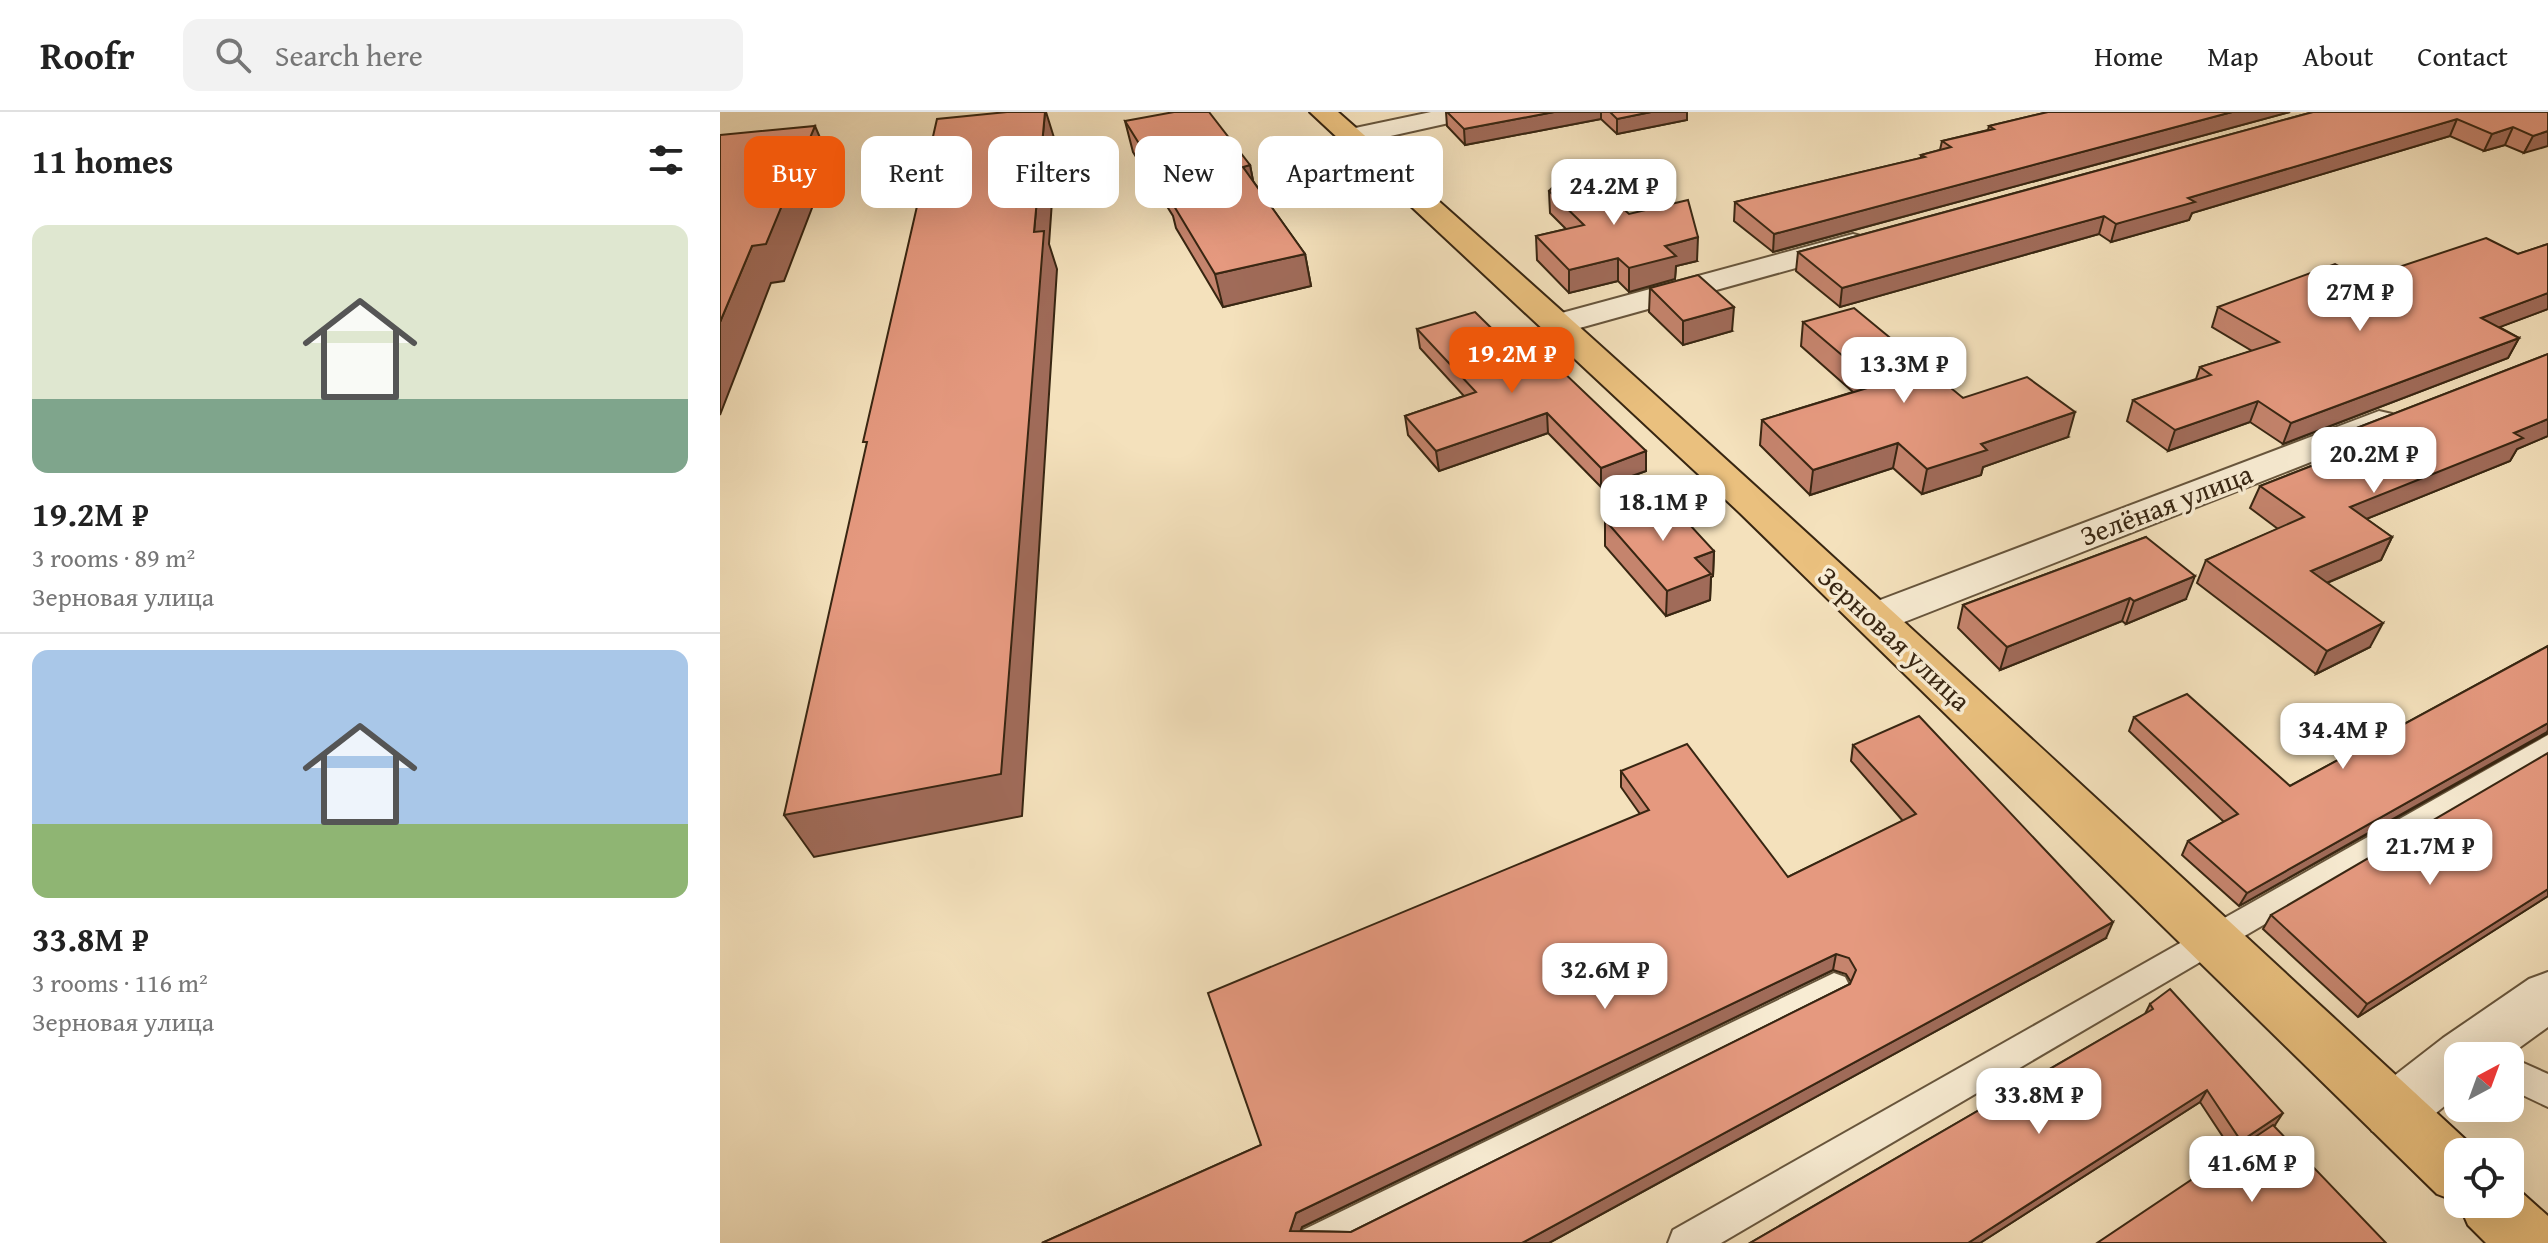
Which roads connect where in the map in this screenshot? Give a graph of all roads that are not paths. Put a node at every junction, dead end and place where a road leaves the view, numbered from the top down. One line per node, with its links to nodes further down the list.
1 (1467, 112): 2 (street)
2 (1336, 124): 4 (main road, Зерновая улица)
3 (1876, 237): 4 (street)
4 (1558, 324): 6 (main road, Зерновая улица)
5 (2416, 407): 6 (street, Зелёная улица)
6 (1874, 618): 8 (main road, Зерновая улица)
7 (2548, 745): 8 (lane)
8 (2213, 938): 15 (main road, Зерновая улица); 19 (lane)
9 (1834, 987): 18 (lane)
10 (2548, 996): 11 (street)
11 (2495, 1042)
12 (2444, 1079): 15 (street)
13 (2524, 1080): 14 (lane)
14 (2548, 1091)
15 (2393, 1112): 16 (main road, Зерновая улица)
16 (2444, 1160)
17 (2505, 1218): 20 (main road)
18 (1316, 1243)
19 (1686, 1243)
20 (2531, 1243)

